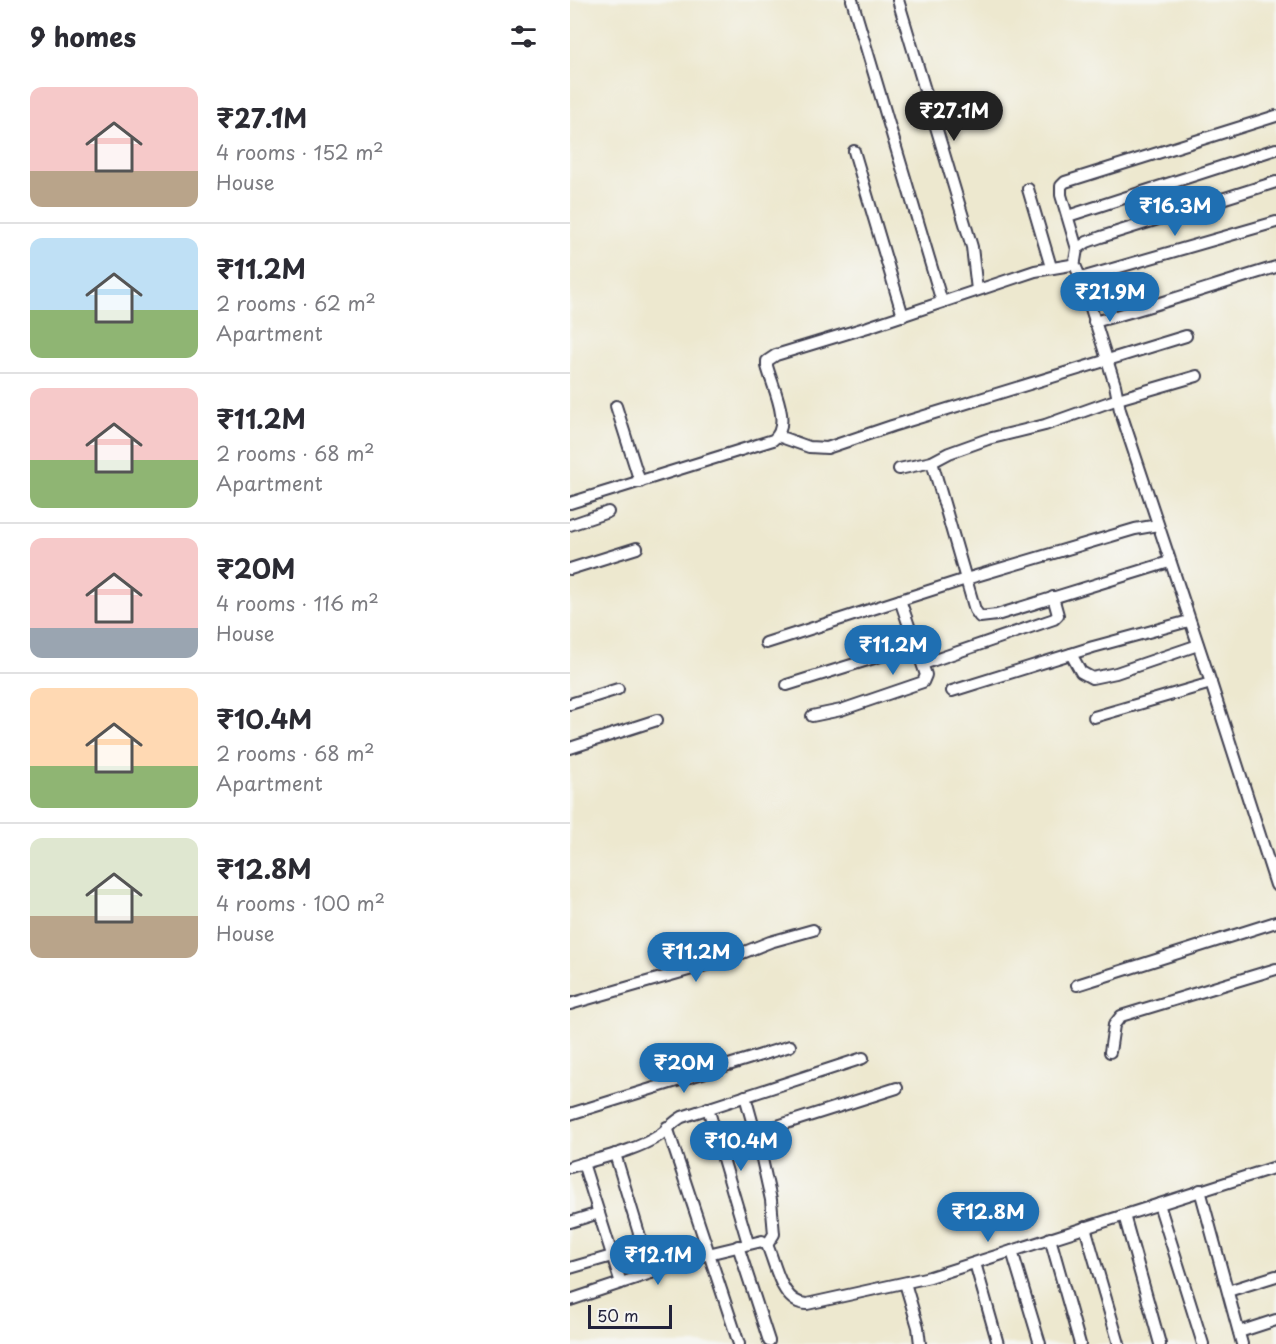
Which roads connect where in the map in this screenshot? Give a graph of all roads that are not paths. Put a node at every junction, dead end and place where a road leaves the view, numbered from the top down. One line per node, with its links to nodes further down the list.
1 (852, 0): 16 (street)
2 (898, 0): 15 (street)
3 (1276, 116): 8 (street)
4 (1276, 149): 8 (street)
5 (854, 151): 17 (street)
6 (1276, 182): 10 (street)
7 (1028, 189): 12 (street)
8 (1068, 216): 10 (street)
9 (1276, 222): 14 (street)
10 (1077, 249): 11 (street)
11 (1074, 263): 12 (street); 14 (street)
12 (1051, 267): 15 (street)
13 (1276, 267): 18 (street)
14 (1081, 278): 18 (street)
15 (977, 290): 16 (street)
16 (942, 302): 17 (street)
17 (903, 316): 24 (street)
18 (1094, 322): 20 (street)
19 (1186, 336): 20 (street)
20 (1107, 361): 22 (street); 24 (street)
21 (1197, 376): 22 (street)
22 (1118, 399): 25 (street); 31 (street)
23 (616, 406): 27 (street)
24 (778, 436): 27 (street)
25 (932, 462): 26 (street); 35 (street)
26 (899, 469)
27 (640, 482): 28 (street)
28 (570, 503)
29 (608, 512): 30 (street)
30 (570, 525)
31 (1158, 525): 33 (street); 35 (street)
32 (637, 548): 34 (street)
33 (1169, 562): 36 (street); 38 (street)
34 (570, 569)
35 (966, 579): 36 (street); 37 (street)
36 (1053, 597): 43 (street)
37 (900, 600): 39 (street); 40 (street)
38 (1189, 621): 41 (street); 42 (street)
39 (766, 643)
40 (916, 645): 43 (street); 45 (street)
41 (1198, 645): 42 (street); 44 (street)
42 (1071, 654): 47 (street)
43 (923, 664): 49 (street)
44 (1211, 682): 50 (street); 53 (street)
45 (788, 685)
46 (618, 689): 48 (street)
47 (952, 691)
48 (570, 704)
49 (812, 716)
50 (1094, 717)
51 (657, 720): 52 (street)
52 (570, 748)
53 (1276, 885)
54 (1276, 922): 57 (street)
55 (813, 930): 58 (street)
56 (1276, 969): 60 (street)
57 (1077, 985)
58 (570, 1004)
59 (790, 1046): 65 (street)
60 (1110, 1052)
61 (863, 1058): 63 (street)
62 (897, 1088): 67 (street)
63 (745, 1096): 64 (street); 67 (street)
64 (708, 1108): 66 (street); 79 (street)
65 (570, 1114)
66 (667, 1127): 68 (street); 82 (street)
67 (755, 1133): 80 (street)
68 (615, 1154): 69 (street); 86 (street)
69 (584, 1163): 70 (street); 74 (street)
70 (570, 1167)
71 (1276, 1167): 72 (street)
72 (1200, 1190): 73 (street); 90 (street)
73 (1159, 1204): 75 (street); 102 (street)
74 (599, 1213): 76 (street); 83 (street)
75 (1124, 1215): 77 (street); 101 (street)
76 (570, 1222)
77 (1085, 1227): 78 (street); 100 (street)
78 (1050, 1238): 81 (street); 99 (street)
79 (743, 1244): 80 (street); 82 (street); 94 (street)
80 (767, 1245): 89 (street)
81 (1012, 1251): 84 (street); 98 (street)
82 (708, 1254): 86 (street); 95 (street)
83 (612, 1256): 85 (street); 88 (street)
84 (975, 1263): 89 (street); 97 (street)
85 (570, 1268)
86 (651, 1273): 88 (street)
87 (1276, 1276): 90 (street)
88 (621, 1283): 91 (street)
89 (905, 1283): 96 (street)
90 (1228, 1291): 93 (street)
91 (570, 1300)
92 (1276, 1320): 93 (street)
93 (1239, 1332): 103 (street)
94 (769, 1341)
95 (739, 1344)
96 (920, 1344)
97 (998, 1344)
98 (1040, 1344)
99 (1080, 1344)
100 (1119, 1344)
101 (1160, 1344)
102 (1203, 1344)
103 (1242, 1344)

